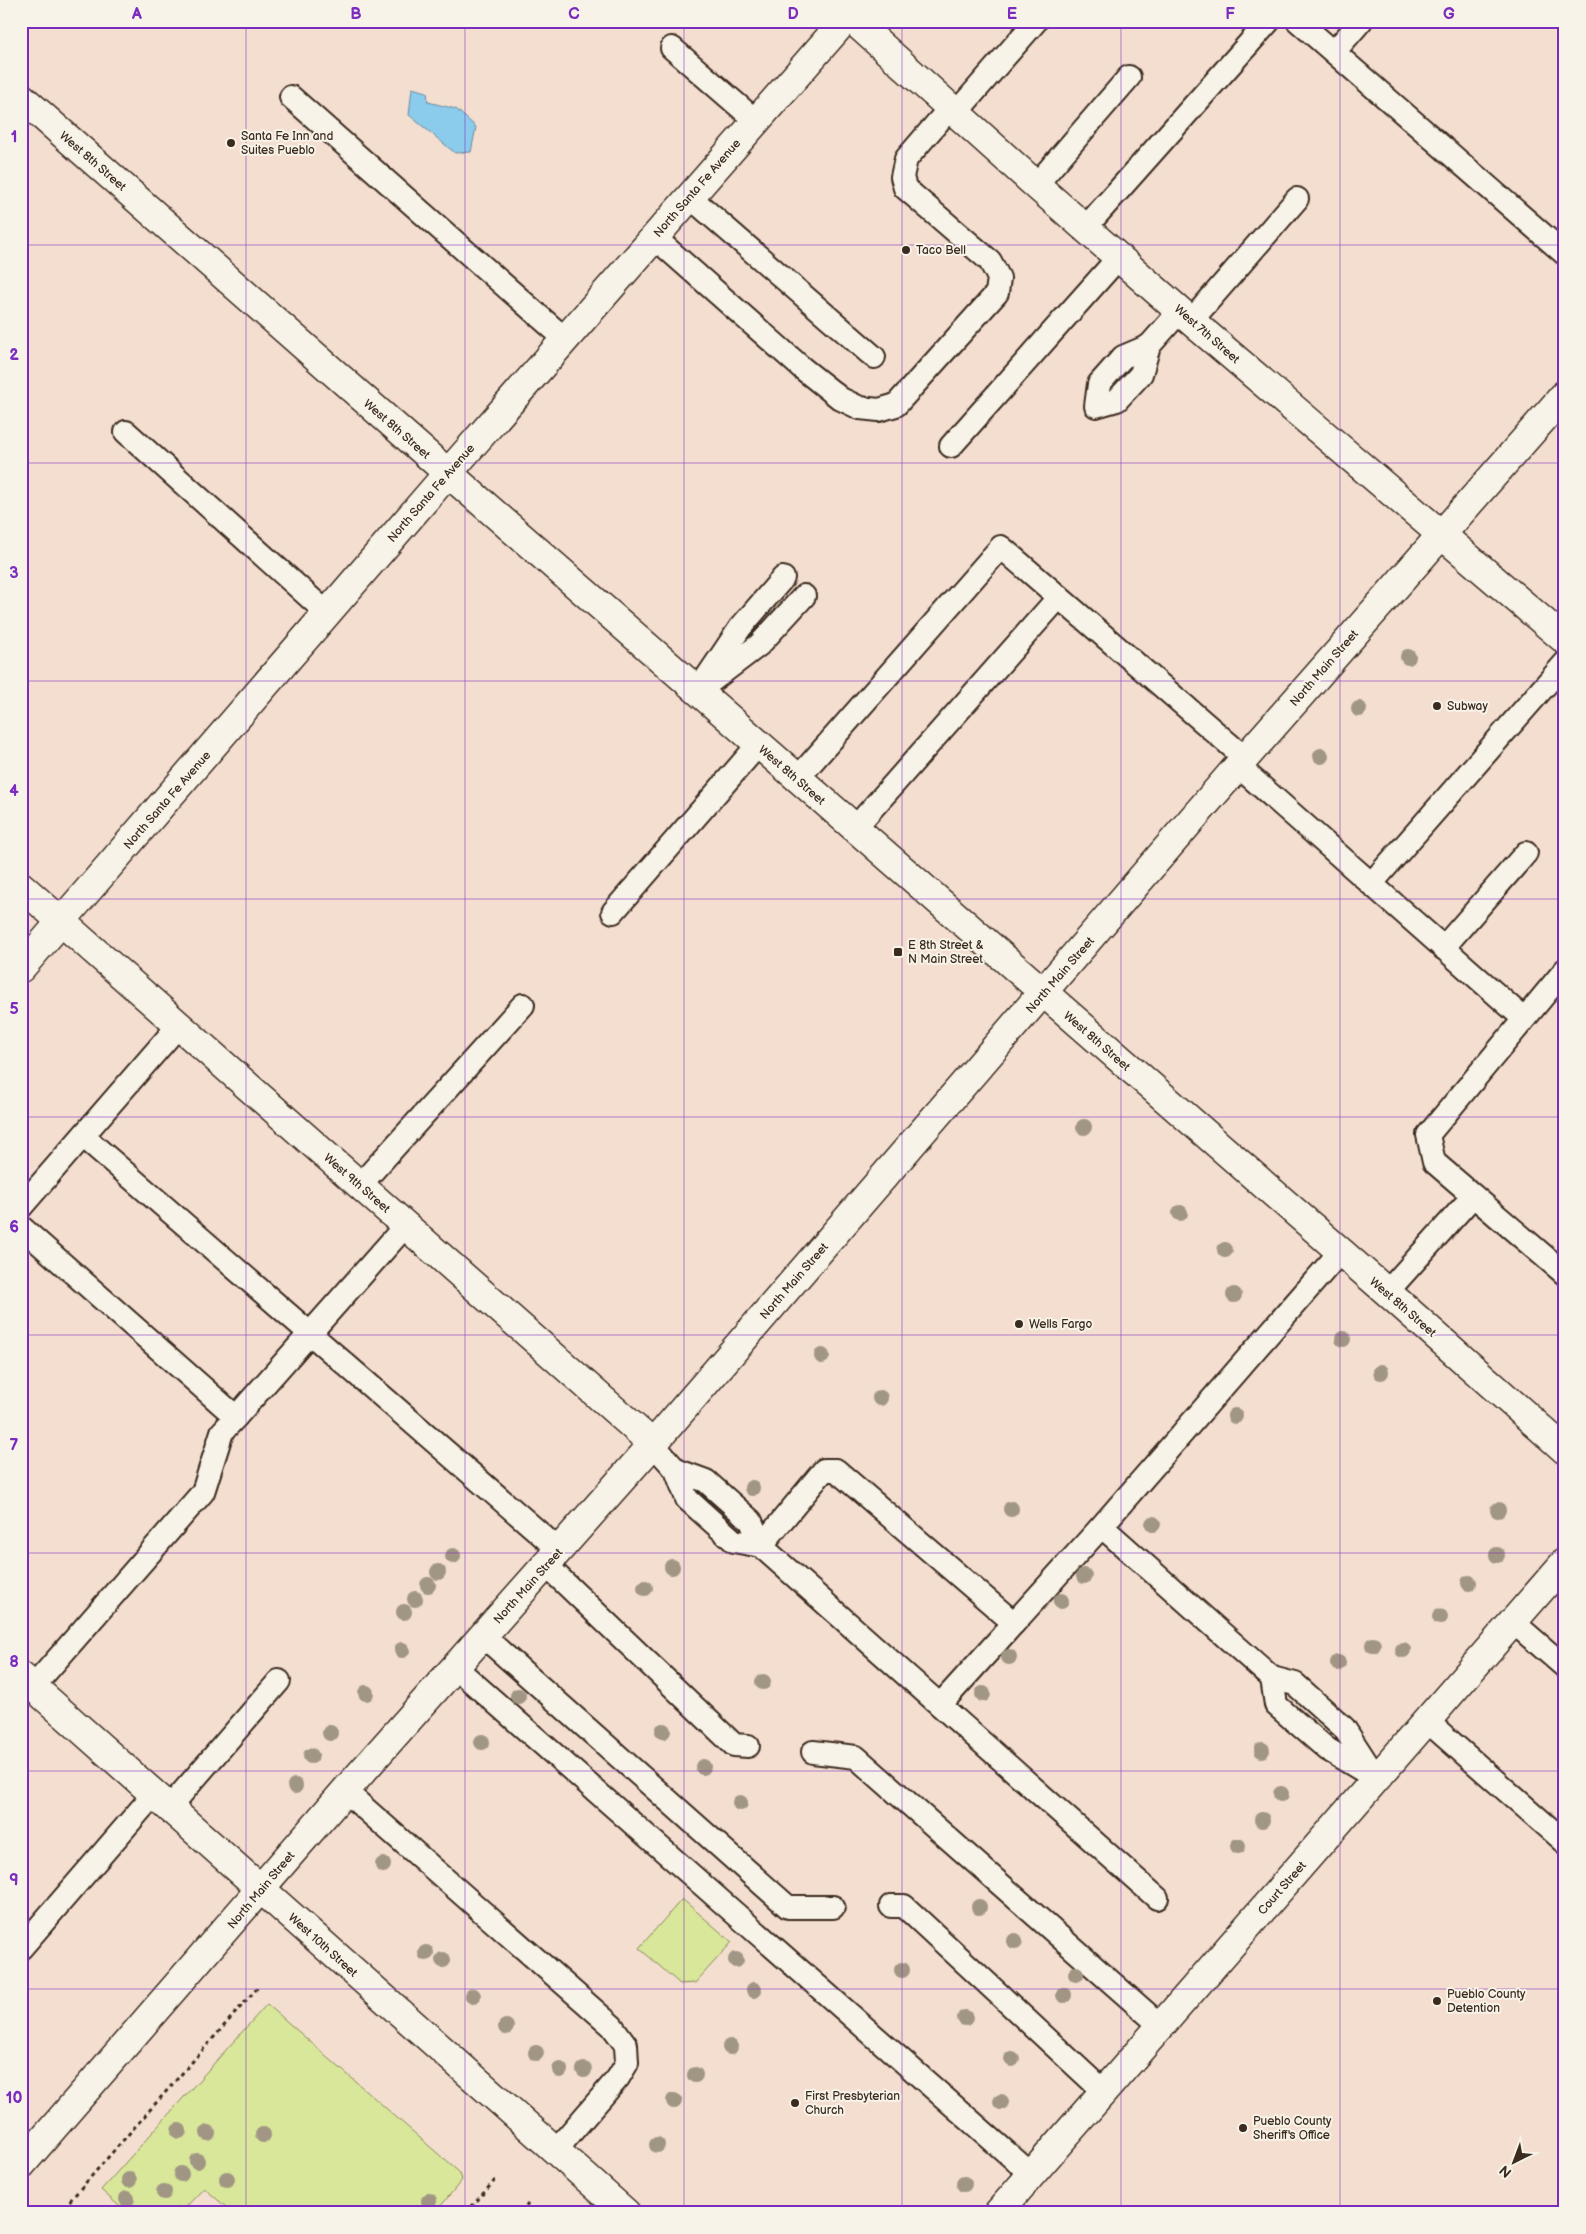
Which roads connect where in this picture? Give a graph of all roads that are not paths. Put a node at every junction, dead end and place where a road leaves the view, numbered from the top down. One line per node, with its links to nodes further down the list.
1 (844, 21): 13 (street, North Santa Fe Avenue)
2 (854, 21): 12 (street, West 7th Street)
3 (1036, 21): 12 (lane)
4 (1269, 21): 17 (lane)
5 (1298, 21): 8 (lane)
6 (1361, 21): 8 (lane)
7 (672, 48): 13 (lane)
8 (1334, 52): 19 (lane)
9 (1129, 77): 14 (lane)
10 (291, 96): 22 (lane)
11 (21, 97): 28 (street, West 8th Street)
12 (953, 111): 14 (street, West 7th Street); 18 (lane)
13 (756, 121): 15 (street, North Santa Fe Avenue)
14 (1036, 186): 17 (street, West 7th Street)
15 (690, 197): 18 (street, North Santa Fe Avenue); 24 (lane)
16 (1297, 198): 21 (lane)
17 (1085, 228): 20 (street, West 7th Street)
18 (654, 237): 22 (street, North Santa Fe Avenue)
19 (1565, 254)
20 (1119, 257): 21 (street, West 7th Street); 27 (lane)
21 (1186, 316): 23 (lane); 29 (street, West 7th Street)
22 (565, 339): 28 (street, North Santa Fe Avenue)
23 (1149, 346)
24 (874, 357)
25 (1565, 394): 29 (street, North Main Street)
26 (126, 432): 33 (lane)
27 (951, 446)
28 (448, 473): 33 (street, North Santa Fe Avenue); 36 (street, West 8th Street)
29 (1441, 533): 34 (street, West 7th Street); 38 (street, North Main Street)
30 (784, 578): 36 (lane)
31 (804, 596): 36 (lane)
32 (1059, 597): 38 (lane); 39 (lane); 40 (lane)
33 (327, 613): 45 (street, North Santa Fe Avenue)
34 (1565, 640)
35 (1565, 664): 42 (lane)
36 (697, 692): 37 (street, West 8th Street)
37 (758, 745): 39 (street, West 8th Street); 44 (lane)
38 (1241, 762): 42 (lane); 49 (street, North Main Street)
39 (796, 779): 40 (street, West 8th Street)
40 (854, 829): 49 (street, West 8th Street)
41 (1526, 853): 46 (lane)
42 (1371, 884): 46 (lane)
43 (21, 886): 45 (street, West 9th Street)
44 (613, 912)
45 (62, 922): 47 (street, North Santa Fe Avenue); 52 (street, West 9th Street)
46 (1443, 948): 51 (lane)
47 (21, 968)
48 (1565, 970): 51 (lane)
49 (1043, 994): 59 (street, West 8th Street); 64 (street, North Main Street)
50 (523, 1004): 54 (lane)
51 (1523, 1018): 55 (lane)
52 (179, 1025): 53 (lane); 54 (street, West 9th Street)
53 (83, 1136): 56 (lane); 62 (lane)
54 (360, 1186): 57 (street, West 9th Street)
55 (1473, 1196): 60 (lane); 61 (lane)
56 (21, 1207)
57 (406, 1225): 62 (lane); 64 (street, West 9th Street)
58 (21, 1227): 63 (lane)
59 (1340, 1252): 61 (street, West 8th Street); 66 (lane)
60 (1565, 1274)
61 (1387, 1292): 65 (street, West 8th Street)
62 (310, 1333): 63 (lane); 68 (lane)
63 (236, 1417): 76 (lane)
64 (653, 1444): 67 (lane); 68 (street, North Main Street)
65 (1565, 1450)
66 (1100, 1528): 71 (lane); 81 (lane)
67 (761, 1546): 71 (lane); 77 (lane)
68 (553, 1558): 72 (street, North Main Street); 79 (lane)
69 (1565, 1562): 70 (street, Court Street)
70 (1513, 1622): 74 (lane); 78 (street, Court Street)
71 (1014, 1623): 77 (lane)
72 (483, 1636): 73 (street, North Main Street); 88 (lane)
73 (455, 1667): 82 (street, North Main Street); 94 (lane)
74 (1565, 1667)
75 (279, 1681): 83 (lane)
76 (27, 1682): 83 (street, West 10th Street)
77 (940, 1705): 86 (lane)
78 (1427, 1721): 81 (street, Court Street); 84 (lane)
79 (748, 1746)
80 (813, 1752): 90 (lane)
81 (1377, 1779): 90 (street, Court Street)
82 (345, 1791): 85 (street, North Main Street); 92 (lane)
83 (162, 1801): 85 (street, West 10th Street); 89 (lane)
84 (1565, 1842)
85 (261, 1889): 92 (street, West 10th Street); 93 (street, North Main Street)
86 (1157, 1898)
87 (891, 1906): 91 (lane)
88 (832, 1907)
89 (21, 1948)
90 (1161, 2026): 91 (street, Court Street)
91 (1104, 2092): 94 (street, Court Street)
92 (556, 2150): 95 (street, West 10th Street)
93 (21, 2165)
94 (1031, 2174): 96 (street, Court Street)
95 (626, 2213)
96 (998, 2213)

